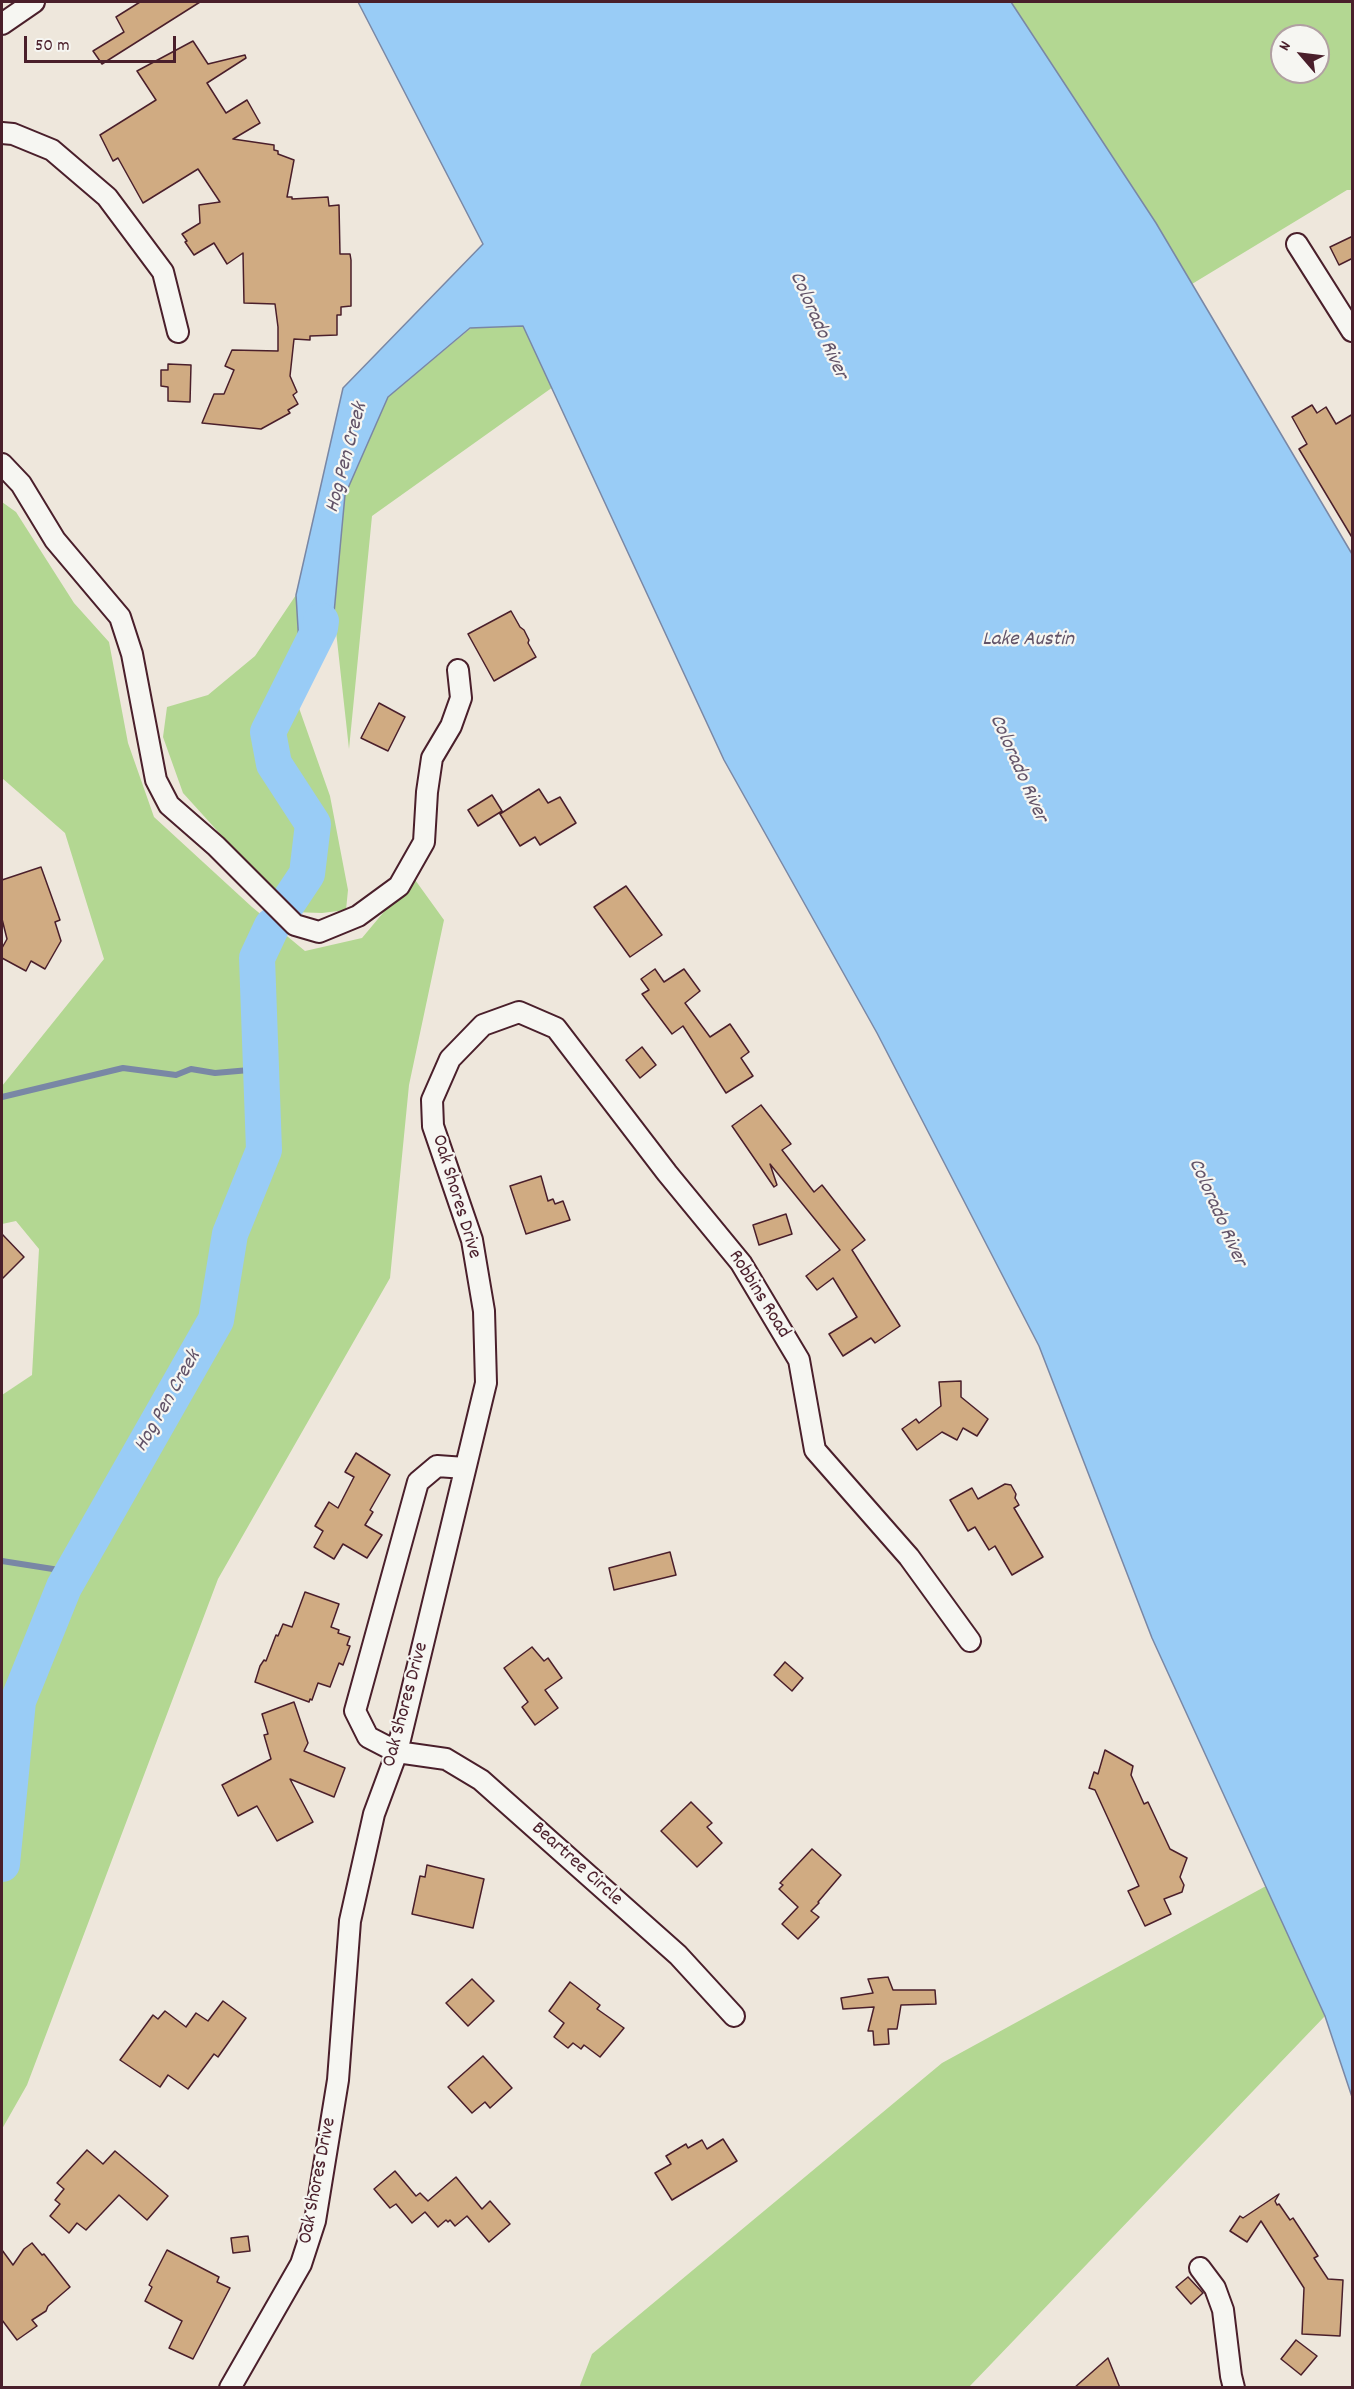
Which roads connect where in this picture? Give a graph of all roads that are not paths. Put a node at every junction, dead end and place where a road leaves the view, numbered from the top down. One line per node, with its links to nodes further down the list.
1 (34, 2): 2 (street)
2 (2, 24)
3 (2, 134): 6 (street)
4 (1297, 244): 5 (street)
5 (1353, 331)
6 (178, 332)
7 (2, 464): 8 (street)
8 (458, 670)
9 (483, 1025): 10 (street, Oak Shores Drive); 11 (street, Robbins Road)
10 (465, 1468): 12 (street, Oak Shores Drive); 12 (street, Beartree Circle)
11 (970, 1641)
12 (397, 1752): 13 (street, Beartree Circle); 15 (street, Oak Shores Drive)
13 (734, 2016)
14 (1200, 2268): 16 (street)
15 (230, 2388)
16 (1234, 2388)

